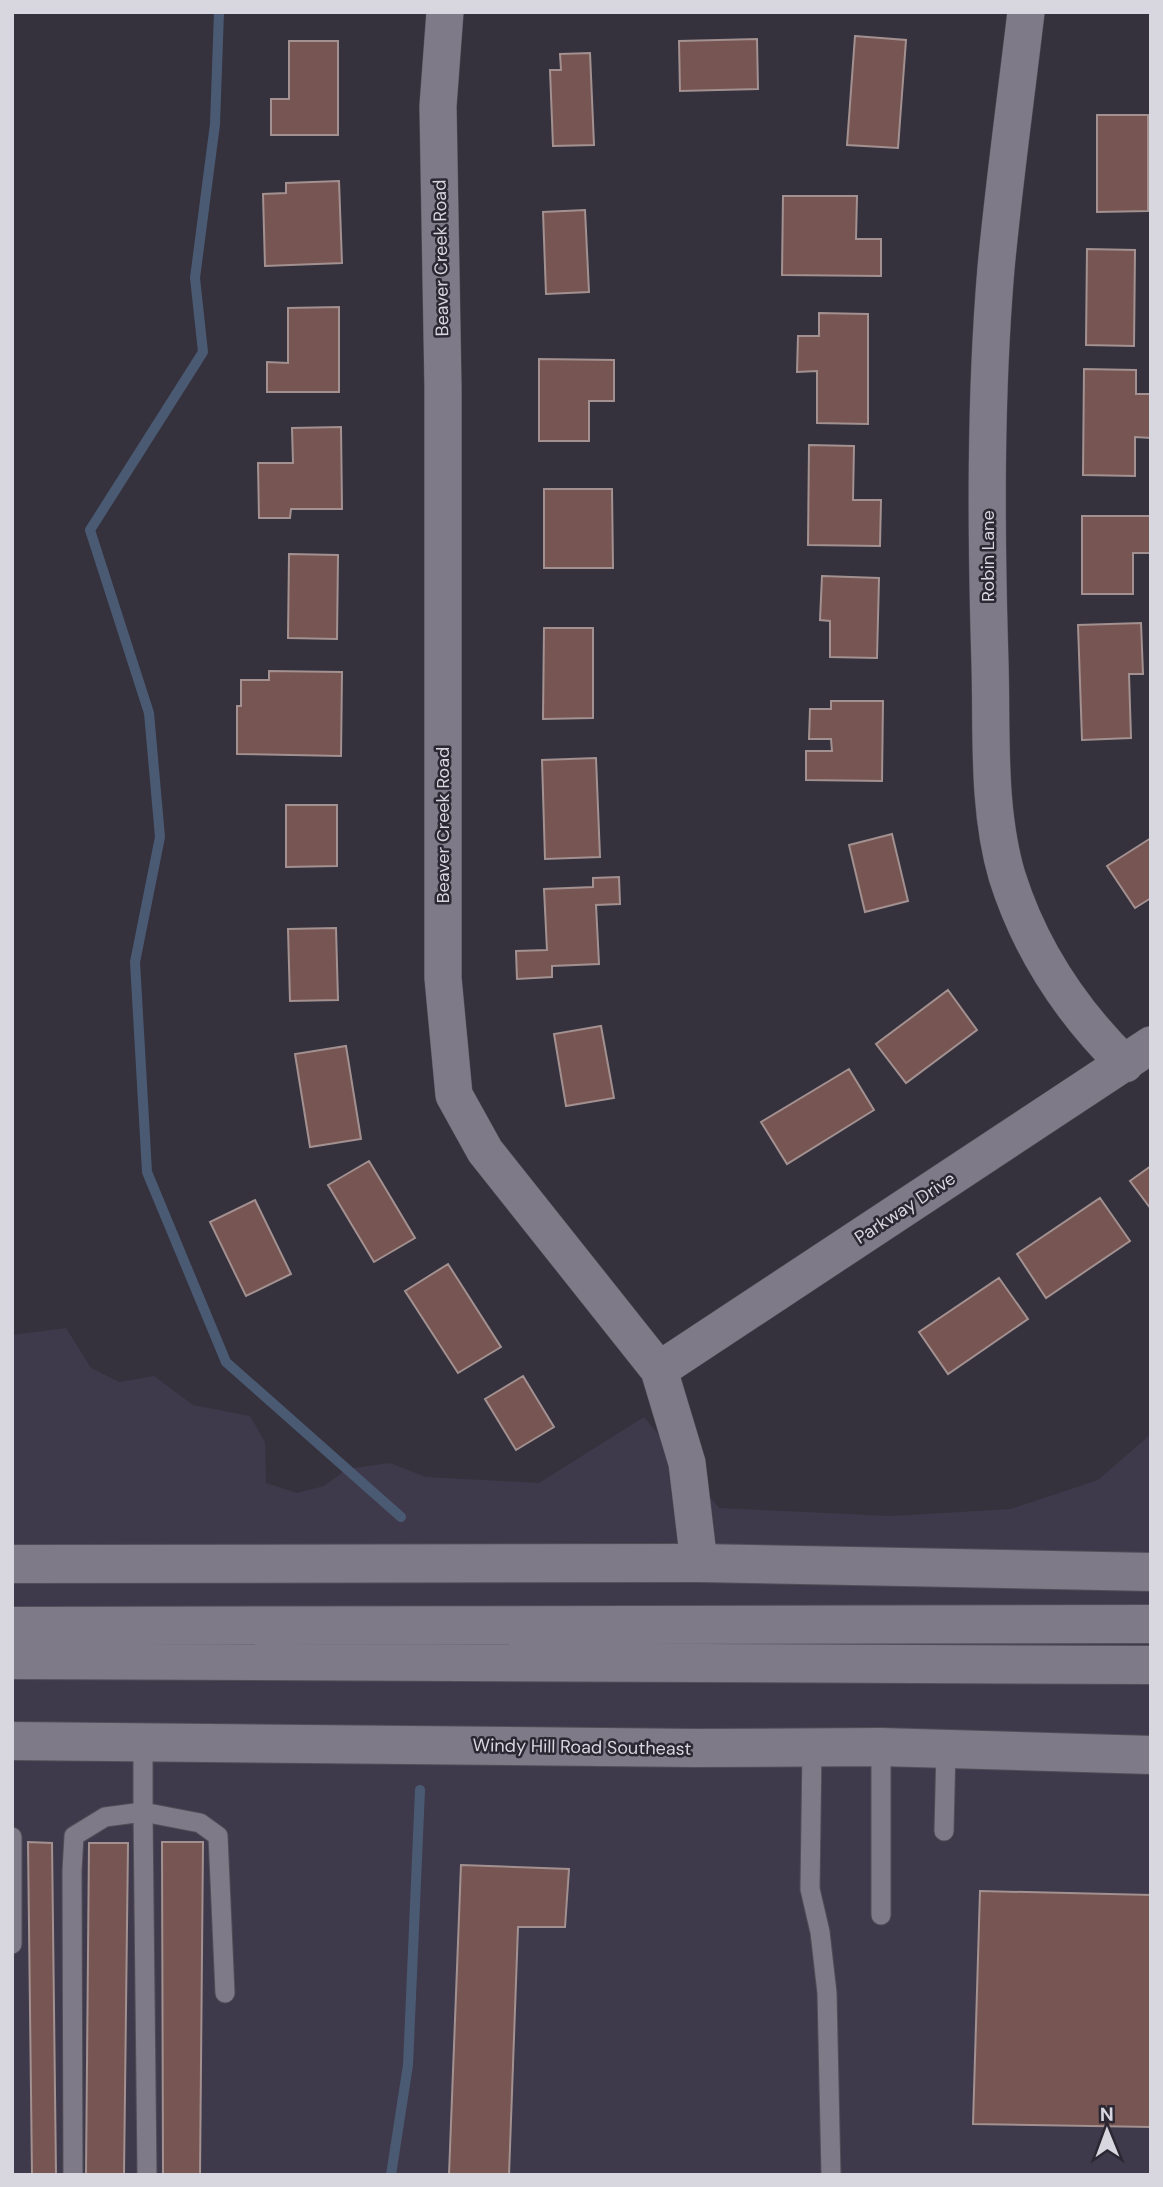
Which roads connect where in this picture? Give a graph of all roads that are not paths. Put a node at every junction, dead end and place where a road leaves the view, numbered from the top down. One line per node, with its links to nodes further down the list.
1 (445, 12): 4 (street, Beaver Creek Road)
2 (1026, 12): 3 (street, Robin Lane)
3 (1138, 1054): 4 (street, Parkway Drive)
4 (659, 1370): 5 (street, Beaver Creek Road)
5 (699, 1563): 6 (street); 7 (street)
6 (12, 1564)
7 (1151, 1572)
8 (1151, 1624): 9 (street)
9 (12, 1626)
10 (12, 1660): 11 (street)
11 (1151, 1665)
12 (12, 1741): 13 (street, Windy Hill Road Southeast)
13 (143, 1742): 15 (street, Windy Hill Road Southeast); 18 (lane)
14 (881, 1747): 15 (street, Windy Hill Road Southeast); 16 (street, Windy Hill Road Southeast); 21 (lane)
15 (812, 1748): 26 (lane)
16 (946, 1748): 17 (street, Windy Hill Road Southeast); 19 (lane)
17 (1151, 1755)
18 (143, 1812): 23 (lane); 24 (lane); 25 (lane)
19 (944, 1831)
20 (12, 1837): 22 (lane)
21 (881, 1914)
22 (12, 1944)
23 (225, 1993)
24 (73, 2175)
25 (147, 2175)
26 (831, 2175)

